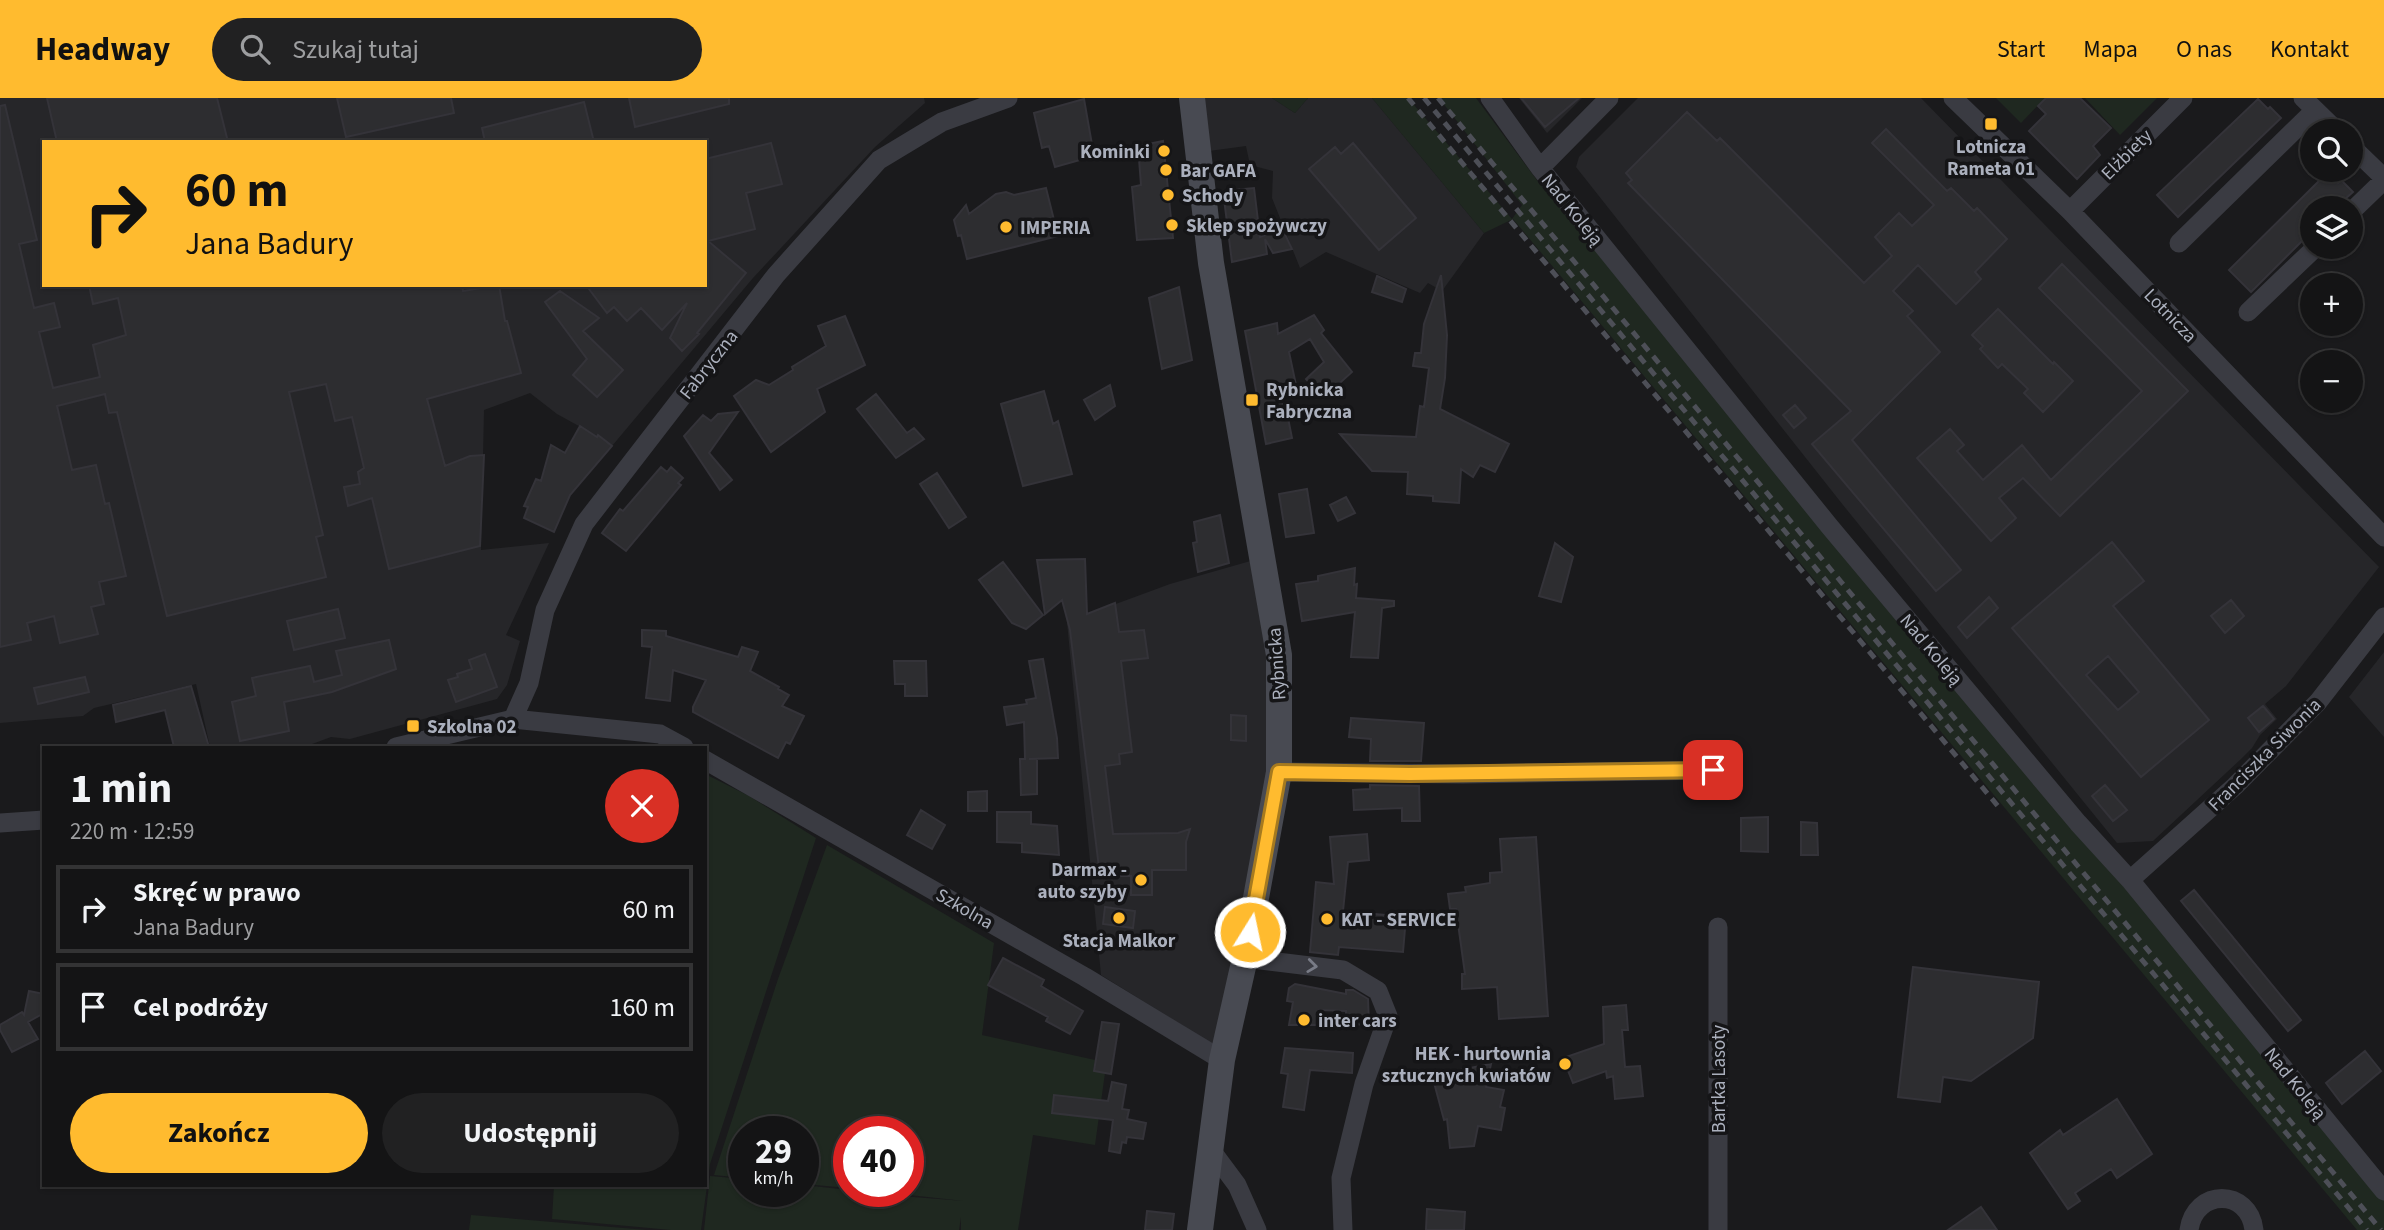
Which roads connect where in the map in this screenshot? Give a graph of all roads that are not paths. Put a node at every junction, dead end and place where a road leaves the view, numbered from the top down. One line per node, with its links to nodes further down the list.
1 (1008, 98): 19 (street, Fabryczna)
2 (1192, 98): 24 (street, Rybnicka)
3 (1490, 98): 10 (street, Nad Koleją)
4 (1609, 98): 10 (street)
5 (1954, 98): 13 (street, Lotnicza)
6 (2183, 98): 13 (street, Elżbiety)
7 (2309, 104): 8 (street); 14 (street)
8 (2325, 119)
9 (2363, 158): 11 (street)
10 (1540, 168): 27 (street, Nad Koleją)
11 (2384, 179): 12 (street)
12 (2363, 200)
13 (2070, 211): 17 (street, Lotnicza)
14 (2179, 243)
15 (2303, 259): 16 (street)
16 (2248, 312)
17 (2384, 537)
18 (2384, 617): 27 (street, Franciszka Siwonia)
19 (513, 719): 20 (street); 21 (street)
20 (401, 746)
21 (682, 746)
22 (707, 761): 30 (street, Szkolna)
23 (1713, 770): 24 (street)
24 (1279, 772): 29 (street, Rybnicka)
25 (42, 820): 26 (street)
26 (0, 823)
27 (2130, 880): 32 (street, Nad Koleją)
28 (1718, 928): 36 (street, Bartka Lasoty)
29 (1245, 958): 30 (street, Rybnicka); 35 (street, one-way to 35)
30 (1222, 1060): 31 (street, Rybnicka)
31 (1211, 1150): 33 (street, Rybnicka); 34 (street)
32 (2384, 1191)
33 (1200, 1230)
34 (1257, 1230)
35 (1343, 1230)
36 (1718, 1230)
37 (2189, 1230): 38 (street)
38 (2254, 1230)

